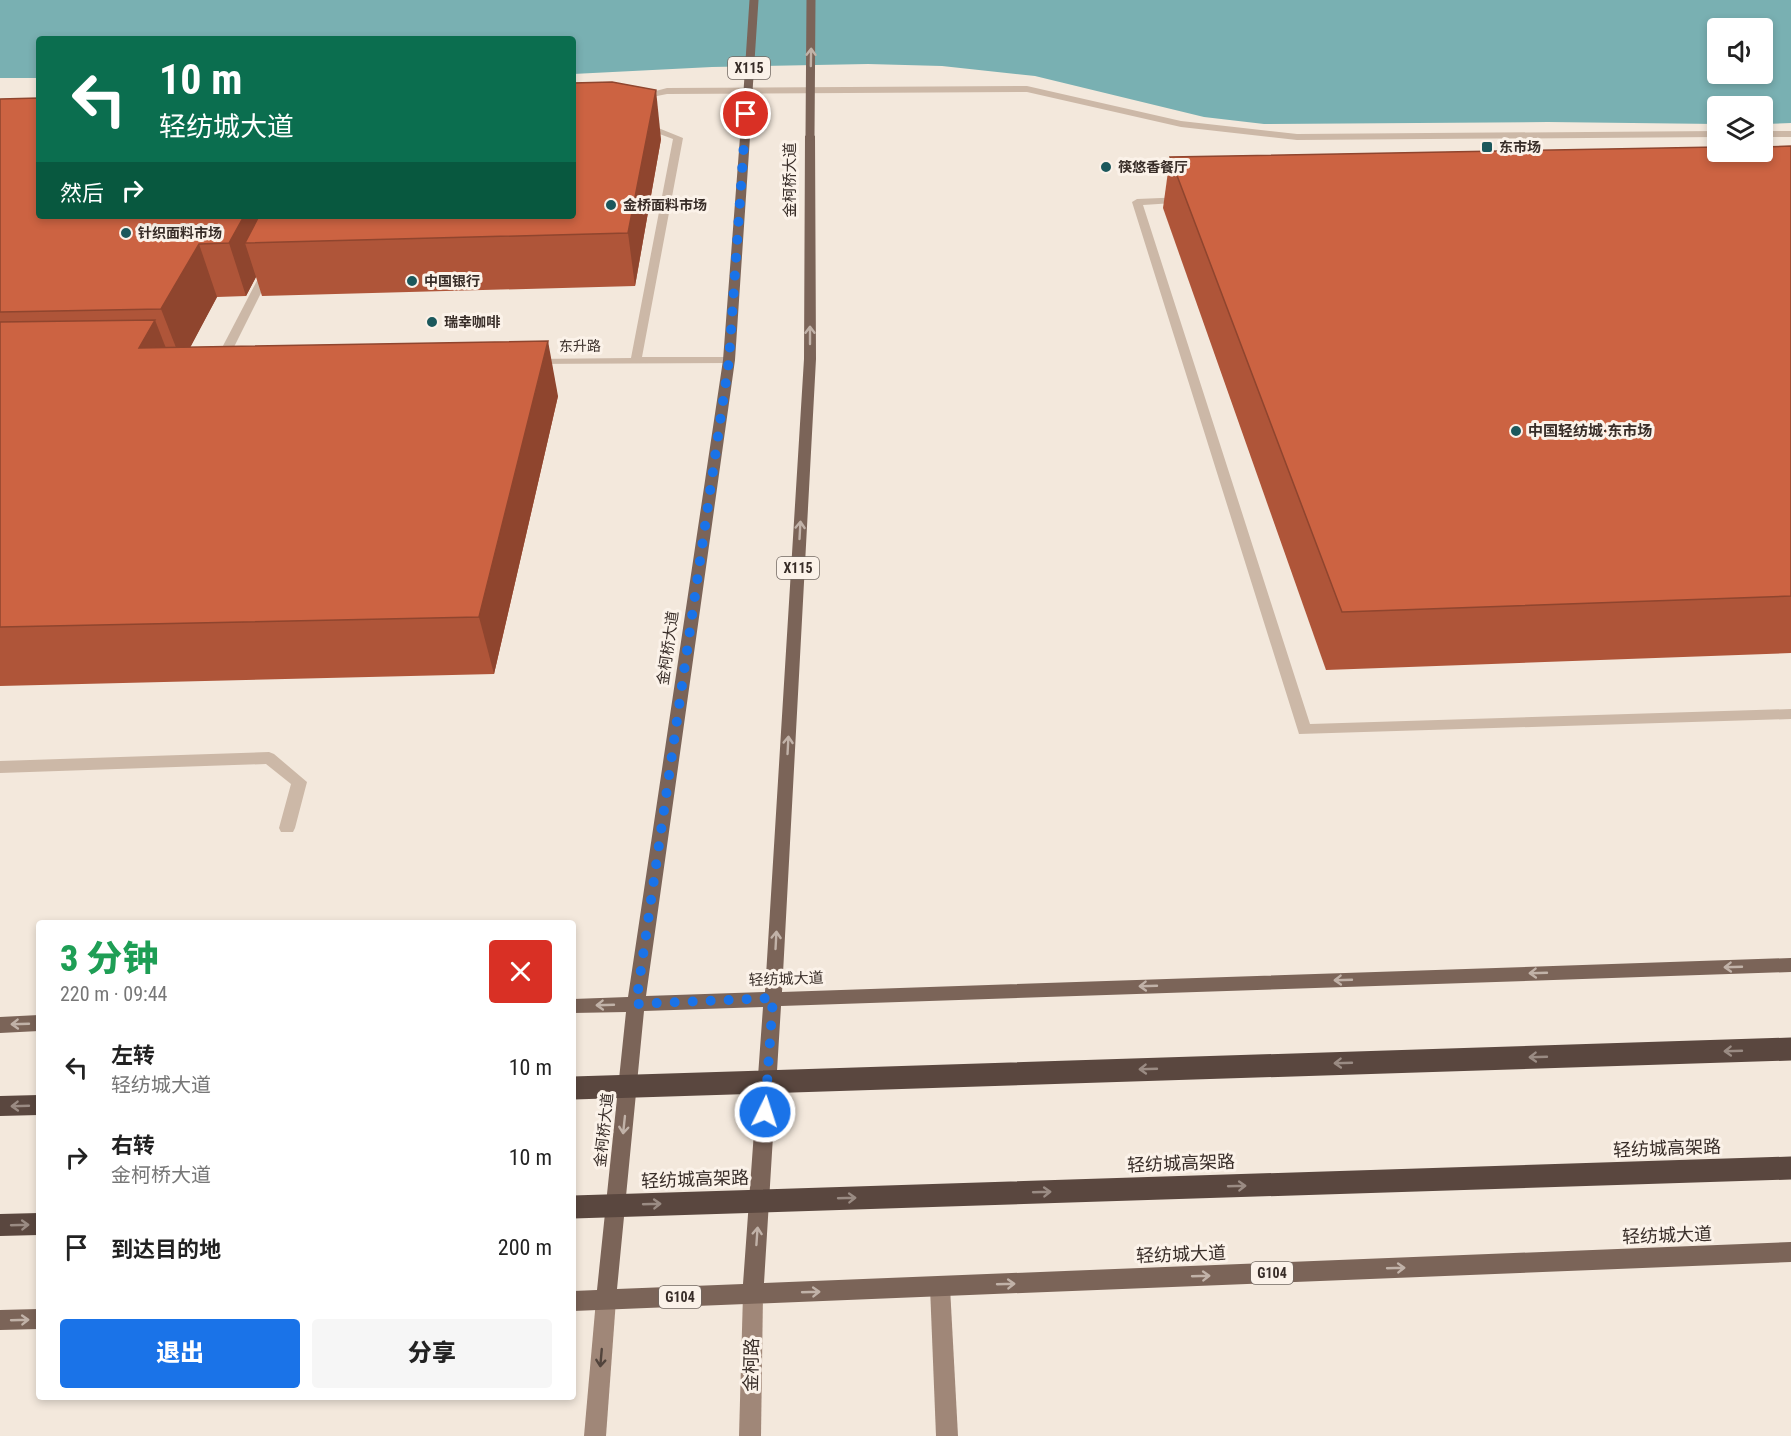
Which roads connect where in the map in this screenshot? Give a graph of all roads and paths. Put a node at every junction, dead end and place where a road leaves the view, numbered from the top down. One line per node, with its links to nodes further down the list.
1 (754, 0): 11 (main road, 金柯桥大道 / X115, bridge)
2 (812, 0): 18 (main road, 金柯桥大道 / X115, one-way to 2, bridge)
3 (625, 99): 5 (lane)
4 (635, 122): 10 (lane)
5 (1707, 134)
6 (1773, 134): 7 (lane)
7 (1791, 134)
8 (1196, 200): 14 (lane)
9 (274, 256): 13 (lane)
10 (636, 360): 11 (lane, 东升路); 12 (lane, 东升路)
11 (729, 360): 19 (main road, 金柯桥大道 / X115)
12 (516, 362)
13 (218, 368)
14 (1791, 714)
15 (0, 766): 16 (lane)
16 (287, 828)
17 (1791, 965): 18 (main road, 轻纺城大道, one-way to 18)
18 (773, 998): 19 (main road, 轻纺城大道); 33 (main road, 金柯桥大道 / X115, one-way to 18)
19 (636, 1004): 20 (main road, 轻纺城大道, one-way to 20); 34 (main road, 金柯桥大道, one-way to 34)
20 (576, 1006)
21 (36, 1023): 22 (main road, one-way to 22)
22 (0, 1025)
23 (1791, 1049): 24 (highway, one-way to 24, bridge)
24 (576, 1088)
25 (36, 1105): 26 (highway, one-way to 26)
26 (0, 1106)
27 (1791, 1168): 28 (highway, 轻纺城高架路, one-way to 27, bridge)
28 (576, 1207)
29 (36, 1224): 30 (highway, one-way to 29)
30 (0, 1225)
31 (1791, 1252): 32 (main road, 轻纺城大道 / G104, one-way to 31)
32 (940, 1287): 33 (main road, 轻纺城大道 / G104, one-way to 32); 40 (main road)
33 (753, 1294): 34 (main road, 轻纺城大道 / G104); 39 (main road, 金柯路)
34 (606, 1300): 35 (main road, 轻纺城大道 / G104); 38 (main road, one-way to 38)
35 (576, 1301)
36 (36, 1319): 37 (main road, one-way to 36)
37 (0, 1320)
38 (595, 1436)
39 (750, 1436)
40 (947, 1436)

